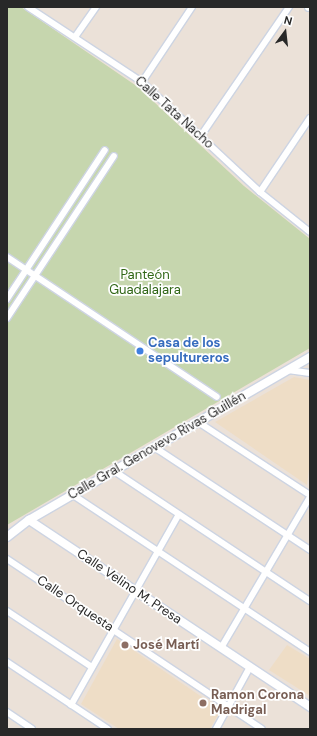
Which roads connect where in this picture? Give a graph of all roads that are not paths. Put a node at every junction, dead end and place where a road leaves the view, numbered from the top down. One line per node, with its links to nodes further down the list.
1 (28, 7): 5 (street, Calle Tata Nacho)
2 (96, 7): 5 (street)
3 (192, 7): 6 (street)
4 (289, 7): 8 (street)
5 (75, 38): 6 (street, Calle Tata Nacho)
6 (142, 82): 8 (street, Calle Tata Nacho)
7 (310, 118): 11 (street)
8 (200, 137): 11 (street, Calle Tata Nacho)
9 (105, 150): 14 (street)
10 (114, 156): 15 (street)
11 (260, 192): 12 (street, Calle Tata Nacho)
12 (310, 232)
13 (7, 257): 14 (street)
14 (26, 270): 15 (street); 16 (street)
15 (35, 275): 17 (street); 21 (street)
16 (7, 299)
17 (7, 318)
18 (310, 357): 19 (street, Calle Gral. Genovevo Rivas Guillén)
19 (288, 370): 20 (street); 22 (street, Calle Gral. Genovevo Rivas Guillén)
20 (310, 372)
21 (217, 397)
22 (198, 422): 23 (street, Calle Gral. Genovevo Rivas Guillén); 26 (street)
23 (154, 447): 24 (street, Calle Gral. Genovevo Rivas Guillén); 29 (street)
24 (114, 471): 25 (street, Calle Gral. Genovevo Rivas Guillén); 27 (street)
25 (73, 495): 28 (street, Calle Gral. Genovevo Rivas Guillén); 32 (street)
26 (310, 496): 29 (street)
27 (179, 514): 32 (street); 34 (street)
28 (29, 520): 30 (street, Calle Gral. Genovevo Rivas Guillén); 35 (street, Calle Velino M. Presa)
29 (288, 535): 31 (street); 34 (street)
30 (7, 537)
31 (310, 550)
32 (158, 551): 35 (street); 37 (street)
33 (7, 559): 39 (street, Calle Orquesta)
34 (266, 572): 36 (street); 37 (street)
35 (135, 591): 39 (street); 40 (street, Calle Velino M. Presa)
36 (310, 601)
37 (245, 609): 40 (street); 41 (street)
38 (7, 611): 43 (street)
39 (113, 630): 43 (street); 46 (street, Calle Orquesta)
40 (221, 648): 44 (street, Calle Velino M. Presa)
41 (310, 652)
42 (7, 662): 45 (street)
43 (92, 667): 45 (street)
44 (250, 668): 46 (street); 47 (street, Calle Velino M. Presa)
45 (71, 705): 50 (street)
46 (228, 707): 51 (street); 52 (street, Calle Orquesta)
47 (310, 707)
48 (7, 712): 49 (street)
49 (32, 729)
50 (108, 729)
51 (216, 729)
52 (262, 729)

